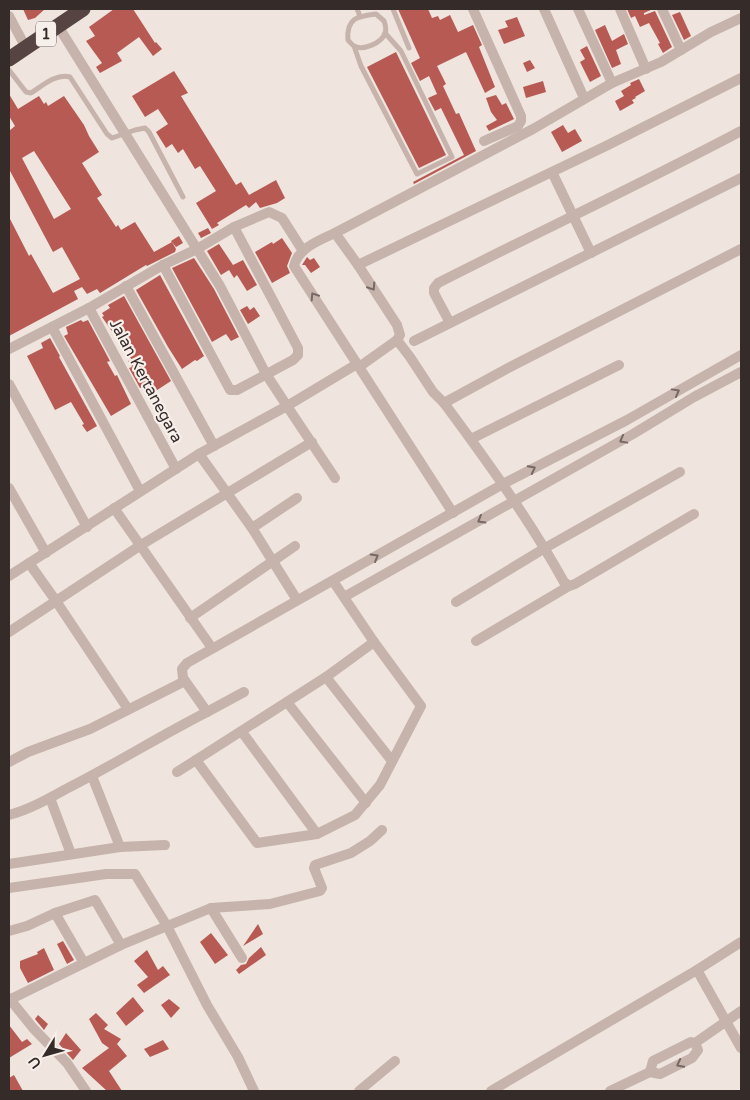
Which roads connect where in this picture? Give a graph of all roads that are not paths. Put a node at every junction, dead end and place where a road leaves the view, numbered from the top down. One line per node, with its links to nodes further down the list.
1 (83, 9): 12 (highway, 1)
2 (357, 9): 10 (lane)
3 (393, 9): 16 (lane)
4 (473, 9): 26 (street)
5 (544, 9): 23 (street)
6 (578, 9): 22 (street)
7 (620, 9): 19 (street)
8 (665, 10): 17 (street)
9 (9, 16): 15 (street)
10 (360, 16): 13 (lane); 14 (lane)
11 (741, 18): 17 (street)
12 (58, 26): 15 (highway, 1); 25 (street)
13 (385, 33): 14 (lane); 14 (lane)
14 (354, 46)
15 (26, 48): 18 (highway, 1)
16 (409, 48)
17 (681, 50): 19 (street)
18 (9, 60)
19 (646, 69): 22 (street)
20 (9, 70): 25 (lane)
21 (741, 78): 27 (street)
22 (612, 83): 23 (street)
23 (584, 98): 32 (street)
24 (741, 131): 30 (street)
25 (125, 134): 29 (lane); 33 (street)
26 (484, 141)
27 (552, 172): 30 (street); 38 (street)
28 (741, 178): 36 (street)
29 (183, 197)
30 (574, 216): 36 (street); 41 (street)
31 (234, 227): 33 (street); 35 (street); 50 (street)
32 (335, 233): 35 (street); 38 (street)
33 (197, 249): 37 (street); 50 (street)
34 (741, 249): 52 (street)
35 (303, 250): 47 (street, one-way to 35)
36 (591, 253): 41 (street)
37 (163, 264): 39 (street); 50 (street)
38 (358, 265): 43 (street, one-way to 43)
39 (126, 286): 40 (street); 56 (street)
40 (89, 308): 42 (street); 58 (street, Jalan Kertanegara)
41 (450, 323): 44 (street)
42 (52, 327): 45 (street); 63 (street)
43 (397, 340): 47 (street); 52 (street)
44 (414, 341)
45 (9, 349)
46 (741, 355): 61 (street, one-way to 46)
47 (358, 365): 53 (street); 68 (street)
48 (619, 365): 54 (street)
49 (741, 372): 66 (street, one-way to 66)
50 (266, 374): 53 (street)
51 (9, 384): 70 (street)
52 (444, 403): 54 (street)
53 (288, 406): 55 (street); 56 (street)
54 (470, 439): 61 (street)
55 (312, 442): 60 (street); 64 (street)
56 (214, 446): 57 (street)
57 (199, 454): 58 (street); 64 (street)
58 (176, 469): 63 (street)
59 (680, 472): 74 (street)
60 (335, 478)
61 (503, 484): 66 (street); 68 (street)
62 (9, 488): 75 (street)
63 (140, 491): 67 (street)
64 (226, 493): 71 (street); 72 (street)
65 (297, 498): 71 (street)
66 (515, 501): 74 (street); 81 (street, one-way to 81)
67 (114, 508): 70 (street); 72 (street)
68 (453, 513): 79 (street, one-way to 68)
69 (694, 514): 80 (street)
70 (87, 527): 75 (street)
71 (252, 528): 76 (street)
72 (141, 545): 83 (street); 85 (street)
73 (295, 546): 76 (street)
74 (545, 548): 80 (street); 84 (street)
75 (46, 552): 77 (street)
76 (273, 561): 82 (street); 85 (street)
77 (29, 563): 78 (street); 83 (street)
78 (9, 574)
79 (333, 581): 81 (street); 82 (street)
80 (569, 586): 87 (street)
81 (344, 597): 88 (street)
82 (297, 600): 89 (street)
83 (56, 601): 86 (street); 94 (street)
84 (456, 602)
85 (190, 618): 89 (street)
86 (9, 632)
87 (476, 641)
88 (374, 642): 90 (street); 98 (street)
89 (212, 648): 91 (street)
90 (326, 677): 93 (street); 98 (street)
91 (185, 681): 94 (street); 95 (street)
92 (244, 692): 95 (street)
93 (287, 702): 96 (street); 103 (street)
94 (128, 709): 99 (street)
95 (207, 712): 101 (street)
96 (242, 732): 97 (street); 106 (street)
97 (196, 760): 100 (street); 106 (street)
98 (392, 761): 103 (street)
99 (9, 762)
100 (177, 772)
101 (92, 776): 102 (street); 108 (street)
102 (50, 798): 104 (street); 109 (street)
103 (366, 803): 106 (street)
104 (9, 815)
105 (382, 830): 112 (street)
106 (317, 834)
107 (165, 845): 108 (street)
108 (120, 847): 109 (street)
109 (71, 854): 110 (street)
110 (9, 864)
111 (9, 888): 114 (street)
112 (211, 908): 114 (street); 118 (street)
113 (56, 913): 115 (street); 117 (street); 119 (street)
114 (167, 926): 117 (street); 129 (street)
115 (9, 931)
116 (741, 942): 120 (street)
117 (121, 945): 119 (street)
118 (242, 958)
119 (84, 963): 121 (street)
120 (697, 970): 123 (street); 131 (street)
121 (9, 999): 128 (street)
122 (741, 1011): 123 (street)
123 (726, 1021): 124 (street); 125 (street)
124 (695, 1043): 127 (street); 127 (street, one-way to 127)
125 (741, 1048)
126 (395, 1062): 130 (street)
127 (650, 1072): 132 (street)
128 (86, 1091)
129 (254, 1091)
130 (359, 1091)
131 (491, 1091)
132 (610, 1091)

